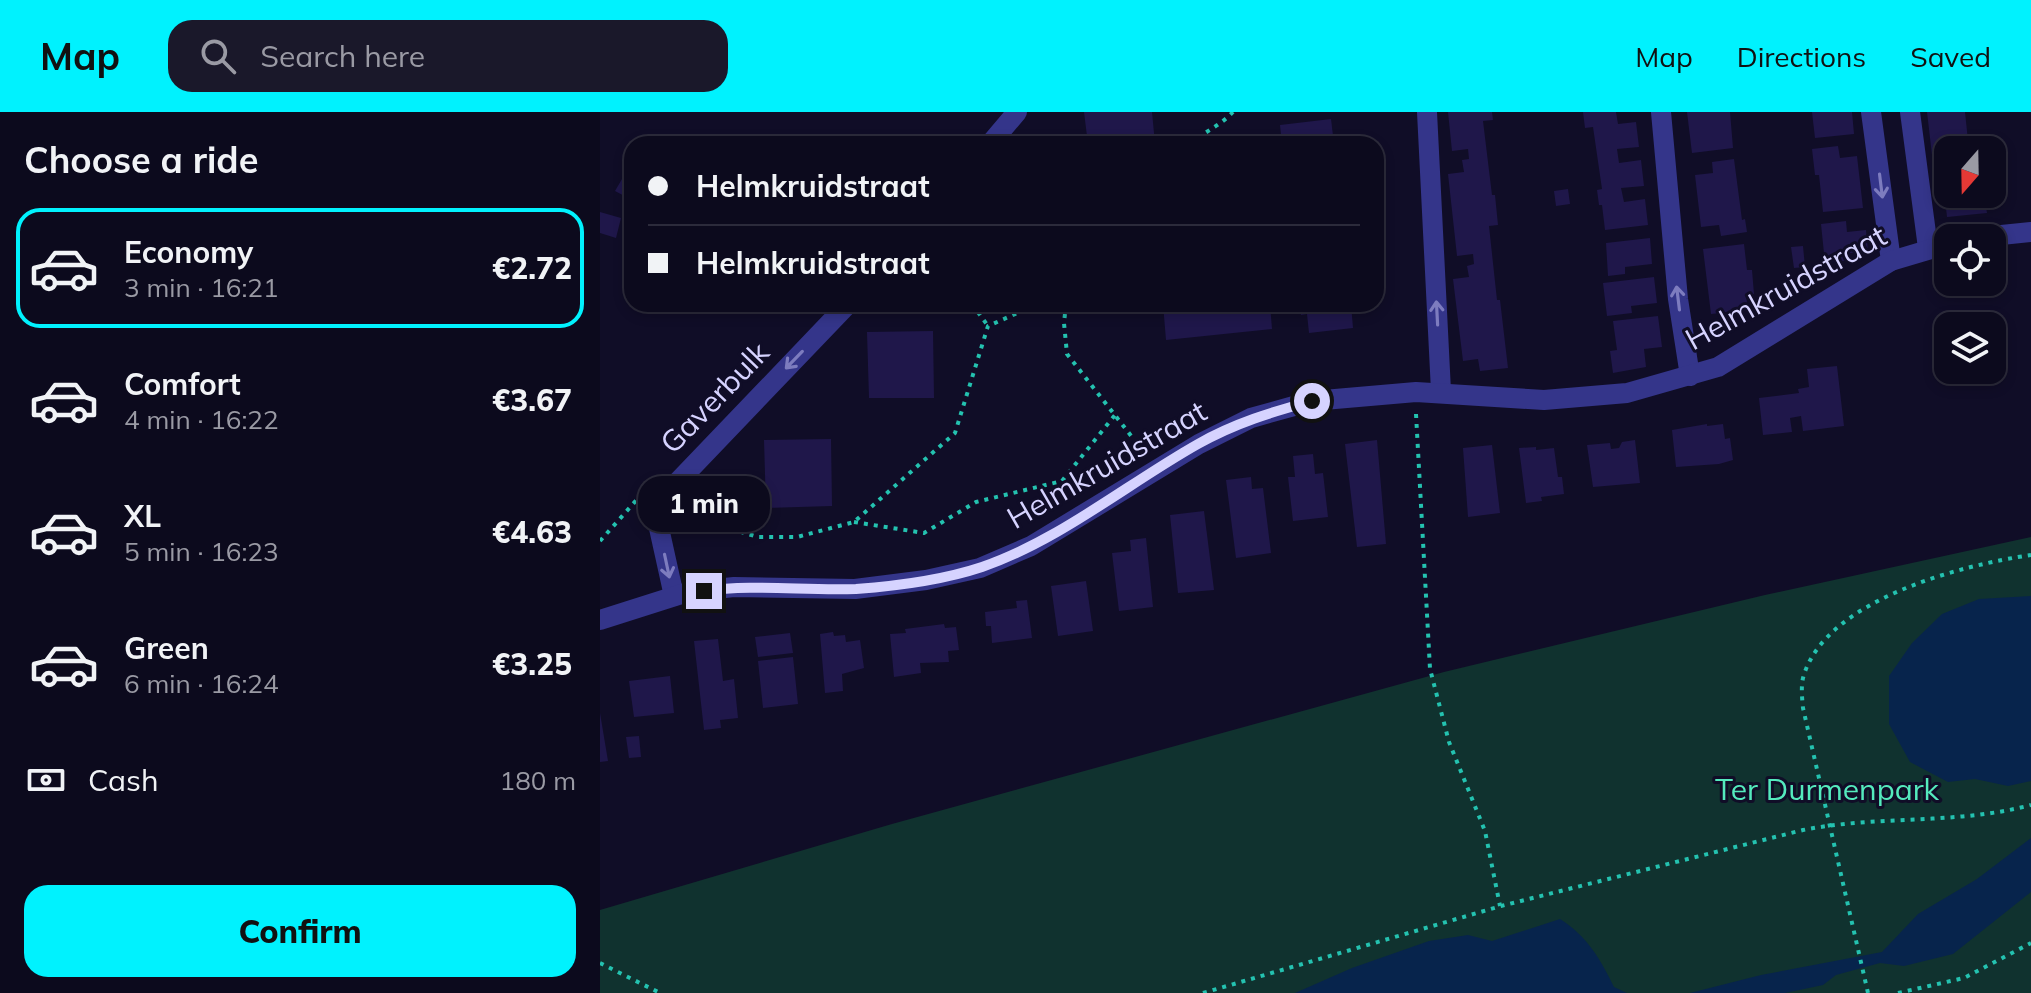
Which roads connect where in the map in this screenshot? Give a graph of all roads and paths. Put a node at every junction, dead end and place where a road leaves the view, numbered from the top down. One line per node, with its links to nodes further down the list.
1 (1017, 112): 7 (street)
2 (1233, 112): 8 (path)
3 (1427, 112): 20 (street, one-way to 3)
4 (1661, 112): 19 (street, one-way to 4)
5 (1871, 112): 13 (street, one-way to 13)
6 (1910, 112): 9 (street)
7 (997, 136)
8 (1200, 136)
9 (1934, 227)
10 (2031, 232): 11 (street)
11 (2006, 235)
12 (1934, 247): 13 (street, Helmkruidstraat)
13 (1891, 261): 19 (street, Helmkruidstraat)
14 (840, 312): 24 (street, Gaverbulk, one-way to 24)
15 (978, 312): 18 (path)
16 (1020, 312): 18 (path)
17 (1065, 312): 22 (path)
18 (988, 326): 25 (path)
19 (1690, 376): 20 (street, Helmkruidstraat)
20 (1441, 391): 21 (street, Helmkruidstraat)
21 (1416, 392): 23 (street, Helmkruidstraat); 32 (path)
22 (1115, 415): 23 (path); 25 (path)
23 (1158, 469): 28 (street, Helmkruidstraat)
24 (669, 491): 25 (path); 26 (path); 28 (street, Gaverbulk, one-way to 28)
25 (854, 522)
26 (600, 541)
27 (2031, 555): 31 (path)
28 (674, 596): 29 (street, Helmkruidstraat)
29 (600, 620)
30 (2031, 805): 31 (path)
31 (1829, 825): 32 (path); 37 (path)
32 (1501, 906): 36 (path)
33 (2031, 943): 38 (path)
34 (600, 963): 35 (path)
35 (656, 992)
36 (1203, 993)
37 (1868, 993)
38 (1898, 993)

